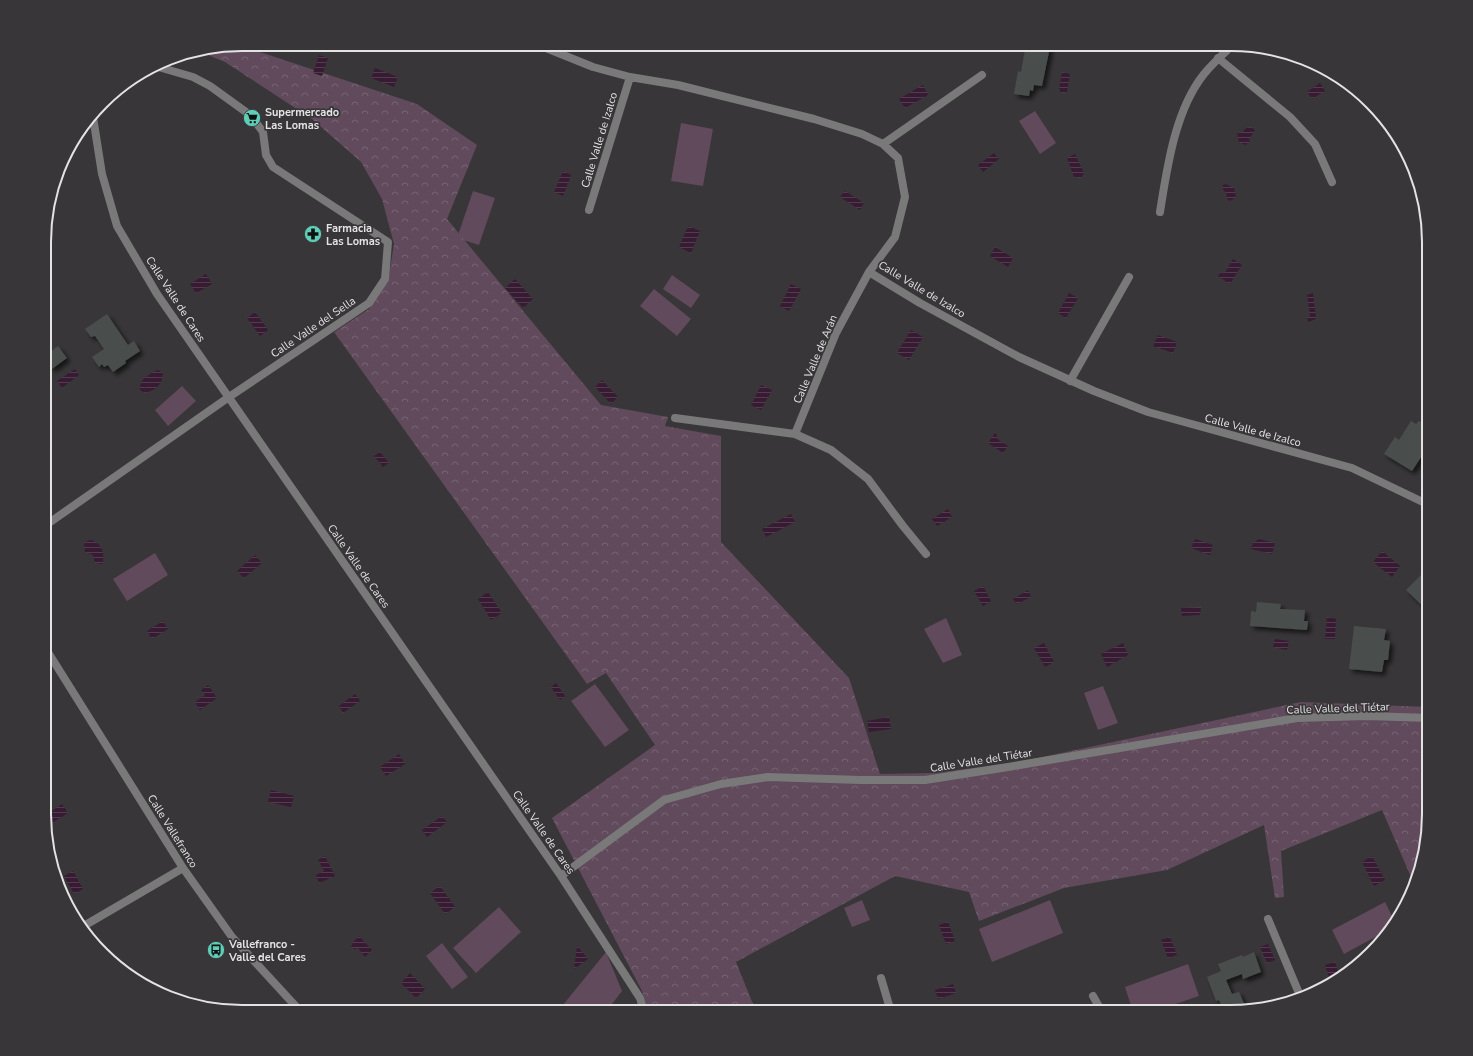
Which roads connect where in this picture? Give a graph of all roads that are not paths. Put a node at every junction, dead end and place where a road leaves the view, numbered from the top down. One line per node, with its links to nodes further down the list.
1 (553, 51): 6 (street, Calle Valle de Izalco)
2 (1226, 51): 3 (street)
3 (1218, 58): 9 (street); 11 (street)
4 (164, 68): 15 (street, Calle Valle del Sella)
5 (982, 75): 8 (street)
6 (630, 77): 8 (street, Calle Valle de Izalco); 10 (street, Calle Valle de Izalco)
7 (94, 121): 15 (street, Calle Valle de Cares)
8 (882, 144): 12 (street, Calle Valle de Izalco)
9 (1332, 182)
10 (589, 210)
11 (1160, 212)
12 (869, 272): 14 (street, Calle Valle de Izalco); 17 (street, Calle Valle de Arán)
13 (1130, 277): 14 (street)
14 (1070, 381): 18 (street, Calle Valle de Izalco)
15 (229, 397): 19 (street, Calle Valle del Sella); 24 (street, Calle Valle de Cares)
16 (675, 418): 17 (street)
17 (794, 434): 20 (street)
18 (1422, 502)
19 (51, 522)
20 (926, 554)
21 (51, 656): 23 (street, Calle Vallefranco)
22 (1422, 718): 24 (street, Calle Valle del Tiétar)
23 (183, 868): 26 (street); 30 (street, Calle Vallefranco)
24 (561, 876): 31 (street, Calle Valle de Cares)
25 (1268, 919): 28 (street)
26 (86, 925)
27 (880, 978): 32 (street)
28 (1299, 992)
29 (1093, 996): 33 (street)
30 (295, 1005)
31 (642, 1005)
32 (889, 1005)
33 (1098, 1005)

